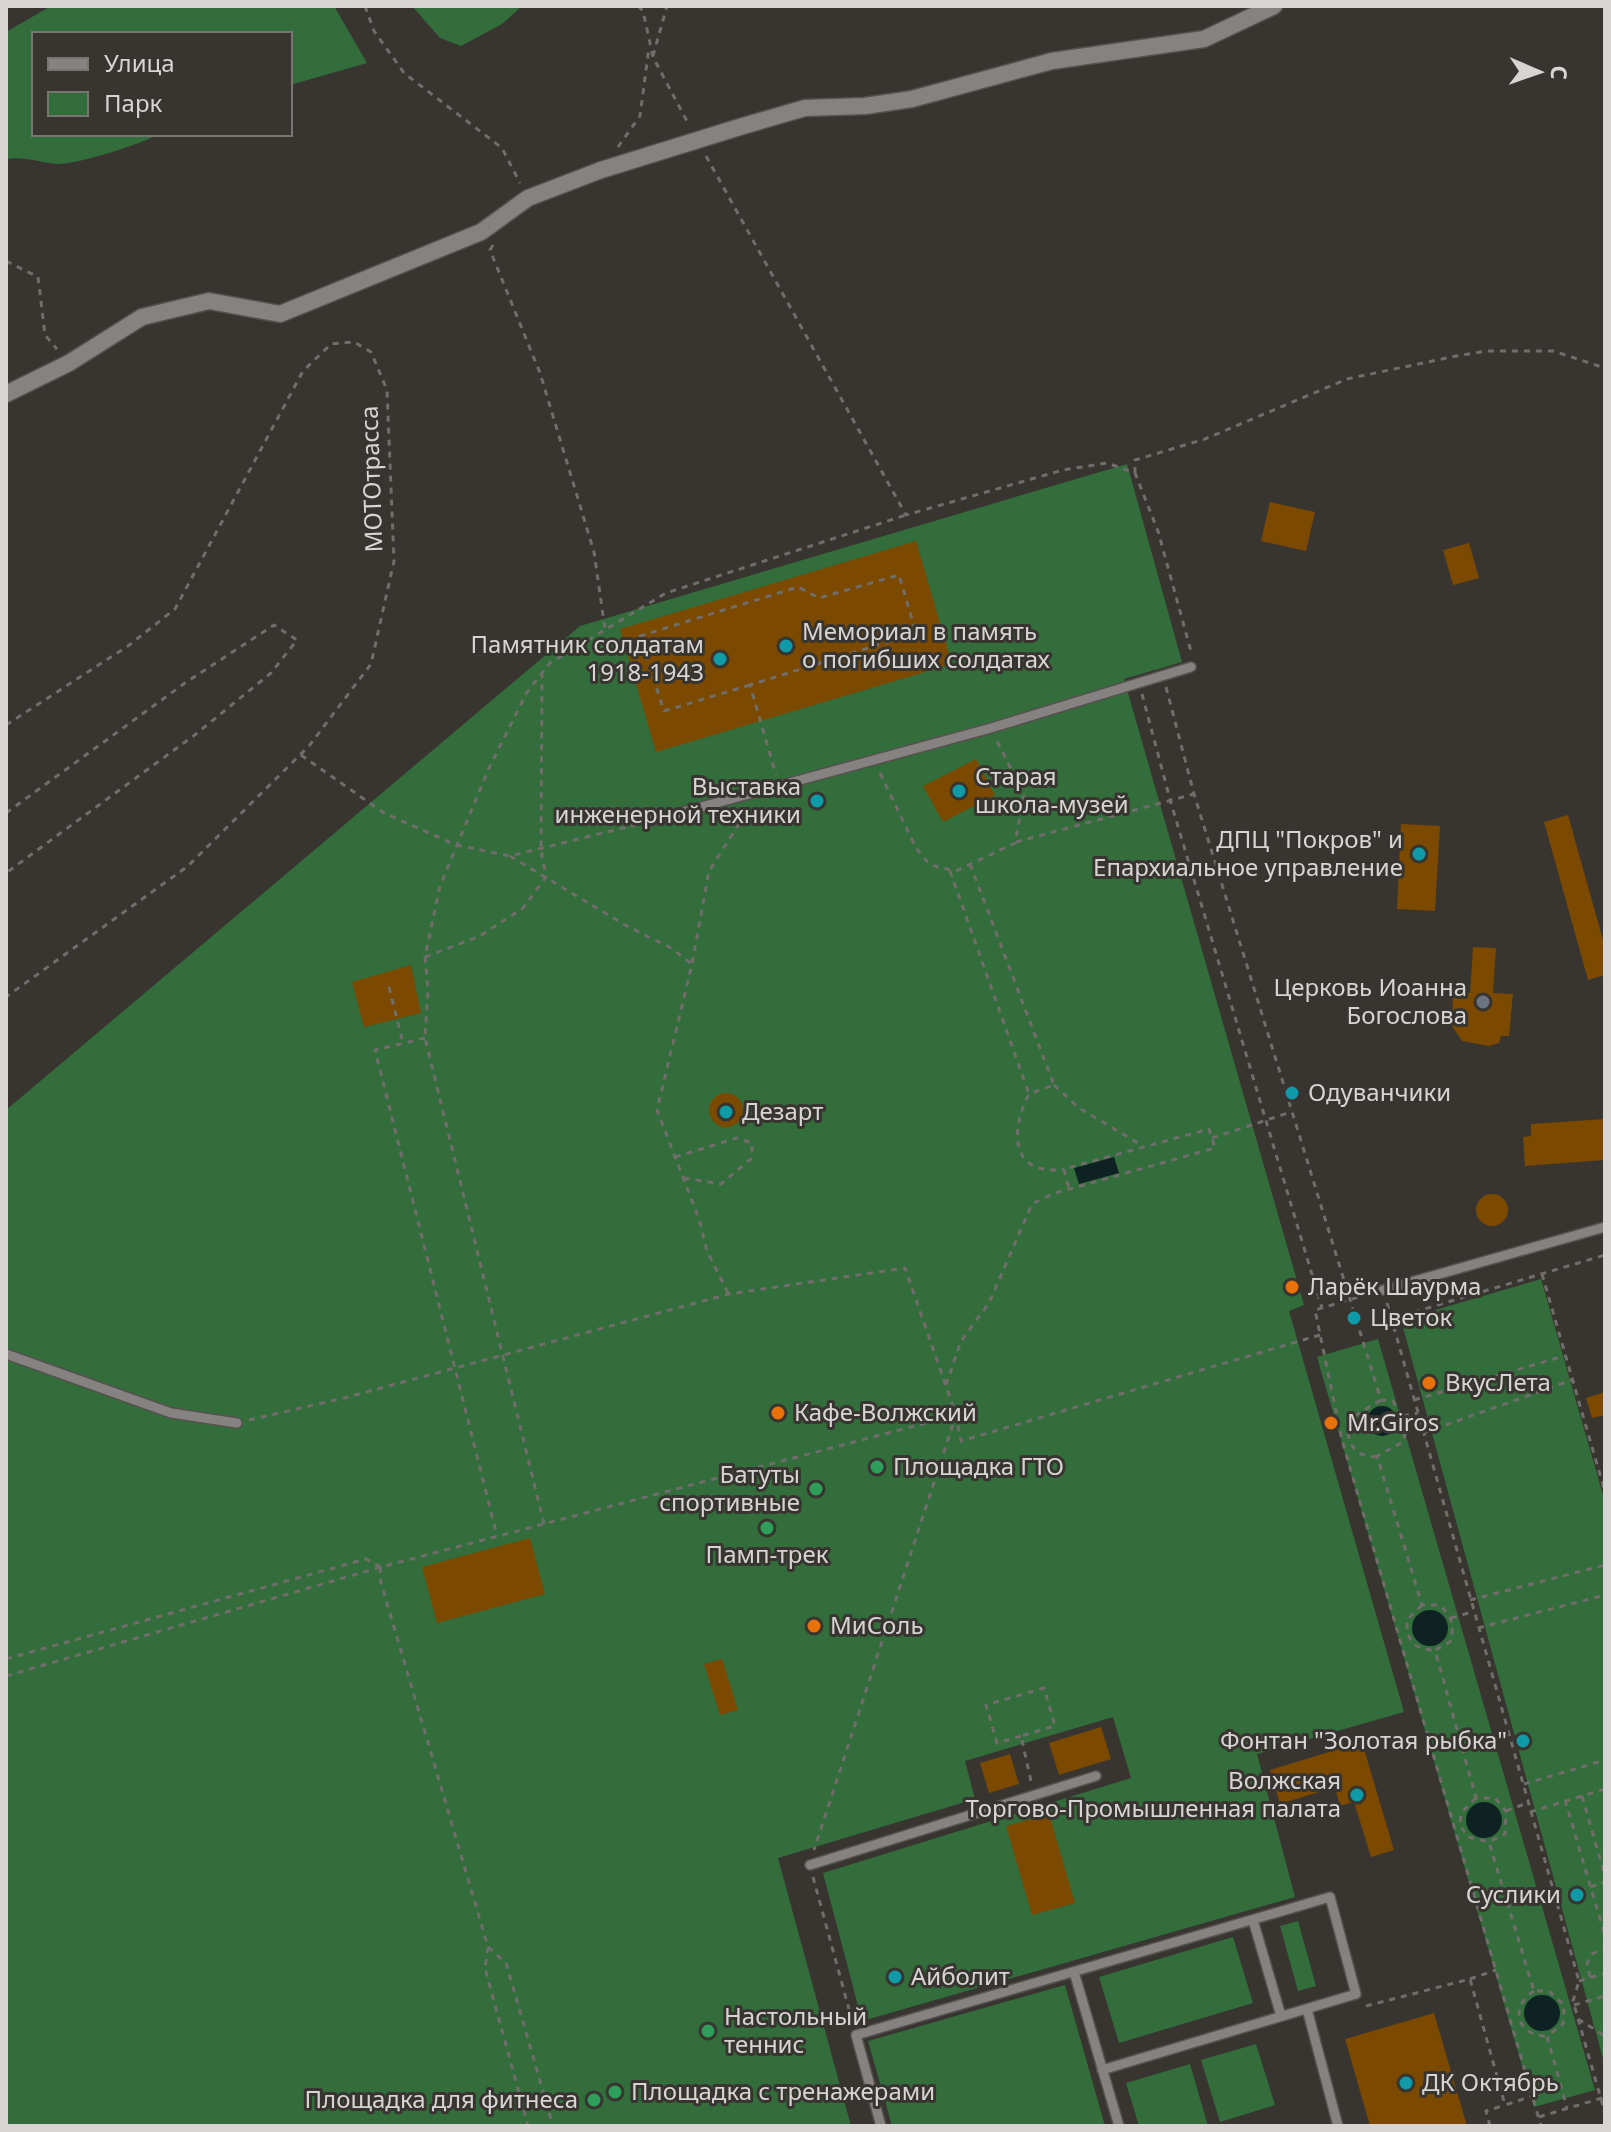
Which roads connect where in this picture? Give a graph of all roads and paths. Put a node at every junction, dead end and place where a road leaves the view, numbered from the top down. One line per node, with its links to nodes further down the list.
1 (365, 6): 9 (path)
2 (638, 6): 5 (path)
3 (667, 6): 6 (path)
4 (1274, 6): 7 (street)
5 (650, 43): 6 (path); 8 (path)
6 (653, 57): 7 (path)
7 (698, 141): 8 (street); 16 (path)
8 (601, 170): 9 (street)
9 (528, 198): 12 (street)
10 (497, 240): 17 (path)
11 (6, 261): 12 (path)
12 (69, 363): 14 (street)
13 (1605, 368): 15 (path)
14 (6, 394)
15 (1135, 473): 16 (path); 18 (path)
16 (906, 515): 17 (path)
17 (605, 629): 19 (path)
18 (1191, 667): 20 (lane)
19 (542, 673): 34 (path); 35 (path)
20 (1163, 676): 21 (lane); 29 (path)
21 (1139, 683): 24 (lane); 30 (path)
22 (750, 685): 22 (path); 27 (path)
23 (6, 725): 25 (path, МОТОтрасса)
24 (991, 728): 26 (lane); 33 (path)
25 (300, 755): 34 (path); 44 (path, МОТОтрасса)
26 (873, 759): 27 (lane); 38 (path)
27 (779, 786): 28 (lane)
28 (758, 794): 32 (lane); 42 (path)
29 (1194, 794): 30 (path); 49 (path)
30 (1171, 803): 33 (path); 50 (path)
31 (6, 813): 39 (path)
32 (650, 821): 35 (path)
33 (1015, 843): 37 (path)
34 (456, 845): 36 (path); 41 (path)
35 (541, 850): 36 (path); 40 (path)
36 (510, 856): 40 (path)
37 (970, 864): 38 (path); 47 (path)
38 (949, 869): 48 (path)
39 (6, 873)
40 (546, 877): 41 (path); 42 (path)
41 (425, 957): 45 (path)
42 (692, 964): 53 (path)
43 (389, 987): 46 (path)
44 (6, 997)
45 (425, 1038): 46 (path); 66 (path)
46 (403, 1043): 69 (path)
47 (1054, 1085): 48 (path); 52 (path)
48 (1029, 1094): 54 (path)
49 (1291, 1112): 50 (path); 62 (path)
50 (1266, 1120): 51 (path); 63 (path)
51 (1212, 1138): 52 (path); 56 (path)
52 (1145, 1147): 54 (path)
53 (675, 1157): 55 (path); 55 (path)
54 (1064, 1169): 56 (path)
55 (684, 1178): 61 (path)
56 (1069, 1189): 71 (path)
57 (1605, 1227): 60 (lane)
58 (1605, 1255): 59 (path)
59 (1542, 1274): 64 (path); 68 (path)
60 (1383, 1290): 62 (path); 64 (path)
61 (729, 1294): 66 (path); 71 (path)
62 (1349, 1300): 63 (path); 72 (path)
63 (1322, 1308): 65 (path)
64 (1391, 1319): 73 (path)
65 (1320, 1335): 75 (path); 80 (path)
66 (502, 1353): 69 (path); 83 (path)
67 (6, 1354): 77 (lane)
68 (1566, 1356): 70 (path); 73 (path)
69 (454, 1366): 77 (path); 84 (path)
70 (1572, 1380): 78 (path); 82 (path)
71 (946, 1385): 75 (path)
72 (1381, 1400): 76 (path); 79 (path)
73 (1414, 1400): 74 (path)
74 (1418, 1413): 76 (path); 78 (path)
75 (956, 1415): 83 (path); 113 (path)
76 (1403, 1416): 81 (path)
77 (237, 1423)
78 (1423, 1433): 88 (path)
79 (1348, 1438): 80 (path); 81 (path)
80 (1342, 1440): 94 (path)
81 (1377, 1456): 89 (path)
82 (1605, 1492)
83 (544, 1524): 84 (path)
84 (497, 1537): 86 (path)
85 (1605, 1565): 88 (path)
86 (381, 1567): 96 (path); 97 (path); 120 (path)
87 (1605, 1595): 92 (path)
88 (1470, 1600): 90 (path)
89 (1422, 1605): 91 (path); 93 (path)
90 (1472, 1612): 91 (path); 92 (path)
91 (1451, 1618): 95 (path)
92 (1478, 1628): 101 (path)
93 (1406, 1633): 94 (path); 95 (path)
94 (1399, 1635): 111 (path)
95 (1435, 1650): 105 (path)
96 (6, 1659)
97 (6, 1676)
98 (1021, 1736): 98 (path); 103 (path)
99 (1605, 1760): 101 (path)
100 (1096, 1776): 103 (lane)
101 (1523, 1784): 107 (path)
102 (1605, 1789): 104 (path)
103 (1034, 1795): 113 (lane)
104 (1582, 1796): 106 (path); 114 (path)
105 (1476, 1798): 108 (path); 110 (path)
106 (1565, 1800): 109 (path); 116 (path)
107 (1527, 1803): 108 (path); 109 (path)
108 (1506, 1811): 112 (path)
109 (1530, 1812): 117 (path)
110 (1460, 1825): 111 (path); 112 (path)
111 (1455, 1827): 122 (path)
112 (1489, 1842): 128 (path)
113 (810, 1865): 138 (path)
114 (1605, 1876)
115 (1605, 1882): 116 (path)
116 (1590, 1886): 117 (path); 119 (path)
117 (1556, 1898): 127 (path)
118 (1253, 1920): 123 (lane); 132 (lane); 134 (lane)
119 (1605, 1936)
120 (488, 1947): 148 (path); 149 (path)
121 (1605, 1948): 125 (path)
122 (1496, 1970): 126 (path); 137 (path)
123 (1074, 1972): 138 (lane); 141 (lane)
124 (1605, 1973): 125 (path)
125 (1590, 1977): 127 (path)
126 (1470, 1979): 133 (path); 144 (path)
127 (1579, 1981): 130 (path)
128 (1534, 1991): 131 (path); 135 (path)
129 (1605, 1996): 130 (path)
130 (1574, 2003): 131 (path); 136 (path)
131 (1564, 2005): 139 (path)
132 (1307, 2009): 134 (lane); 152 (lane)
133 (1354, 2009)
134 (1281, 2016): 141 (lane)
135 (1518, 2019): 137 (path); 139 (path)
136 (1578, 2019): 140 (path); 143 (path)
137 (1511, 2021): 142 (path)
138 (856, 2035): 150 (lane)
139 (1547, 2036): 145 (path)
140 (1605, 2036)
141 (1102, 2070): 151 (lane)
142 (1533, 2096): 144 (path); 147 (path)
143 (1603, 2097): 145 (path); 146 (path)
144 (1505, 2105): 153 (path)
145 (1567, 2108): 147 (path)
146 (1605, 2113)
147 (1539, 2117): 154 (path)
148 (528, 2126)
149 (553, 2126)
150 (881, 2126)
151 (1119, 2126)
152 (1338, 2126)
153 (1490, 2126)
154 (1541, 2126)

